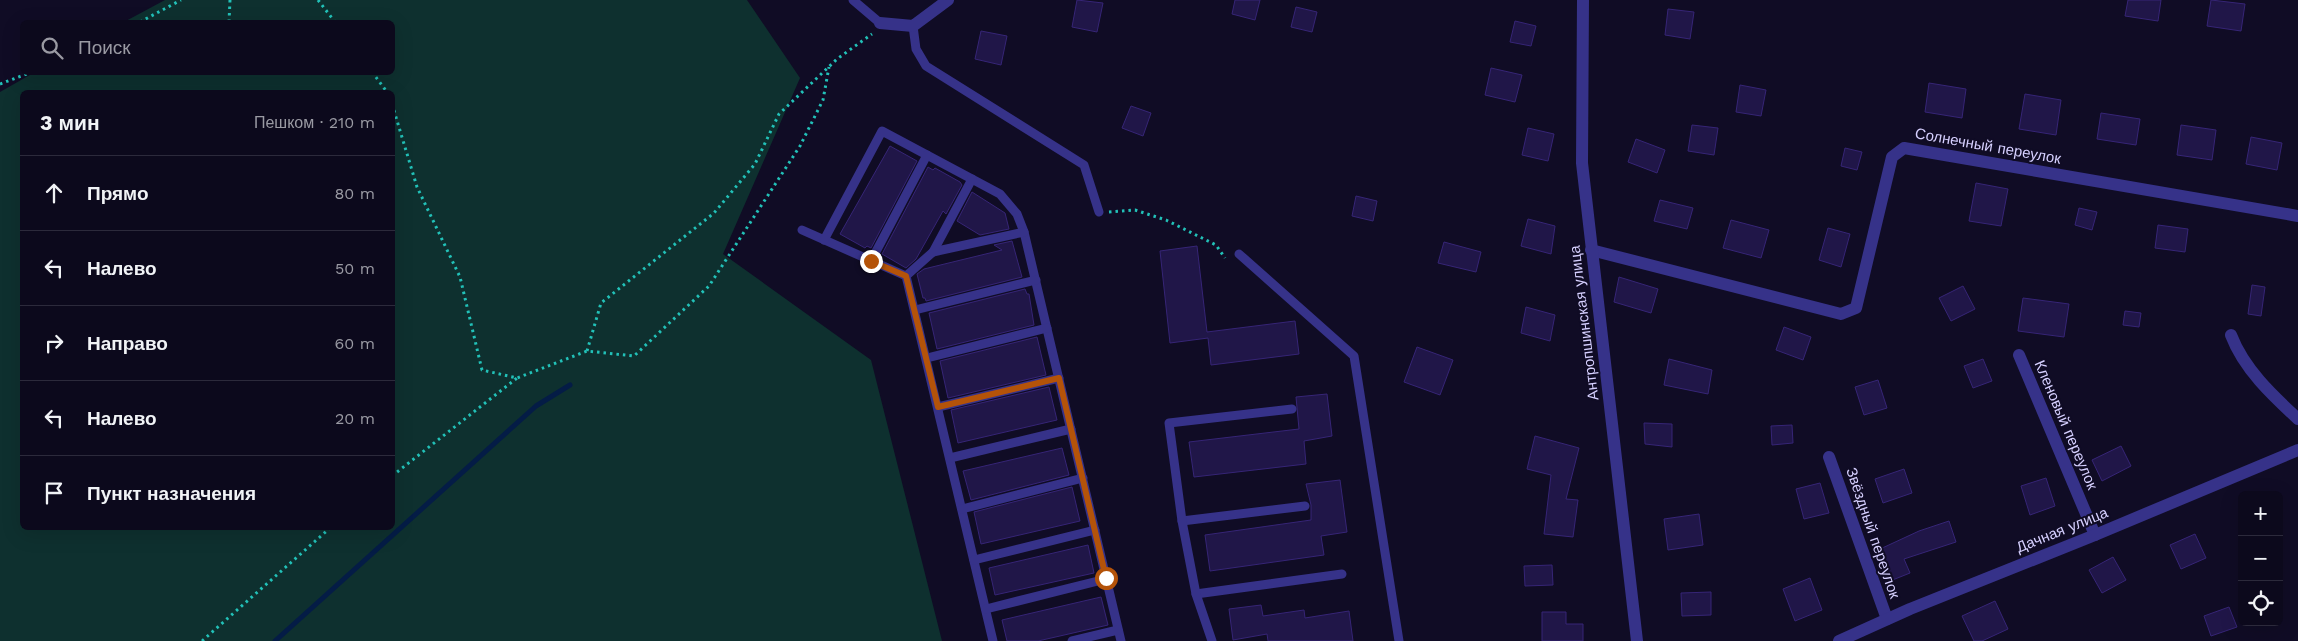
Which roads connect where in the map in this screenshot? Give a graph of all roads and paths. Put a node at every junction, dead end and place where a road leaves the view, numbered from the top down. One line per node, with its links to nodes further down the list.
1 (180, 0): 7 (path)
2 (230, 0): 8 (path)
3 (318, 0): 9 (path)
4 (853, 0): 10 (lane)
5 (948, 0): 11 (street)
6 (1583, 0): 25 (street, Антропшинская улица)
7 (144, 20)
8 (229, 20)
9 (333, 20)
10 (880, 23): 11 (street); 12 (path)
11 (913, 26): 20 (lane)
12 (829, 67): 35 (path); 35 (path)
13 (24, 75): 15 (path)
14 (374, 75): 16 (path)
15 (0, 84)
16 (386, 90)
17 (395, 114): 38 (path)
18 (927, 155): 19 (lane); 24 (lane); 29 (lane)
19 (972, 179): 23 (lane); 26 (lane)
20 (1099, 212): 28 (path)
21 (2298, 216): 25 (street, Солнечный переулок)
22 (802, 230): 24 (lane)
23 (1024, 232): 26 (lane); 31 (lane)
24 (824, 240): 29 (lane)
25 (1591, 250): 68 (street, Антропшинская улица)
26 (933, 252): 30 (lane)
27 (1239, 254): 67 (lane)
28 (1225, 258)
29 (871, 261): 30 (lane)
30 (906, 276): 32 (lane)
31 (1036, 280): 32 (lane); 33 (lane)
32 (916, 310): 37 (lane)
33 (1047, 328): 37 (lane); 39 (lane)
34 (2231, 335): 42 (street)
35 (587, 351): 38 (path)
36 (2019, 355): 54 (street, Кленовый переулок)
37 (927, 358): 40 (lane)
38 (517, 378): 47 (path)
39 (1059, 378): 40 (lane); 43 (lane)
40 (938, 407): 46 (lane)
41 (1292, 409): 51 (lane)
42 (2298, 419)
43 (1071, 429): 46 (lane); 48 (lane)
44 (2298, 450): 54 (street, Дачная улица)
45 (1830, 457): 60 (street, Звёздный переулок)
46 (950, 458): 50 (lane)
47 (395, 474)
48 (1083, 478): 50 (lane); 53 (lane)
49 (1305, 506): 51 (lane)
50 (962, 508): 55 (lane)
51 (1182, 521): 58 (lane)
52 (328, 530): 62 (path)
53 (1095, 530): 55 (lane); 57 (lane)
54 (2095, 535): 60 (street, Дачная улица)
55 (974, 560): 59 (lane)
56 (1342, 574): 58 (lane)
57 (1106, 578): 59 (lane); 61 (lane)
58 (1196, 594): 66 (lane)
59 (986, 609): 63 (lane)
60 (1887, 620): 69 (street, Дачная улица)
61 (1118, 630): 64 (lane); 65 (lane)
62 (202, 641)
63 (994, 641)
64 (1072, 641)
65 (1121, 641)
66 (1212, 641)
67 (1399, 641)
68 (1637, 641)
69 (1838, 641)

